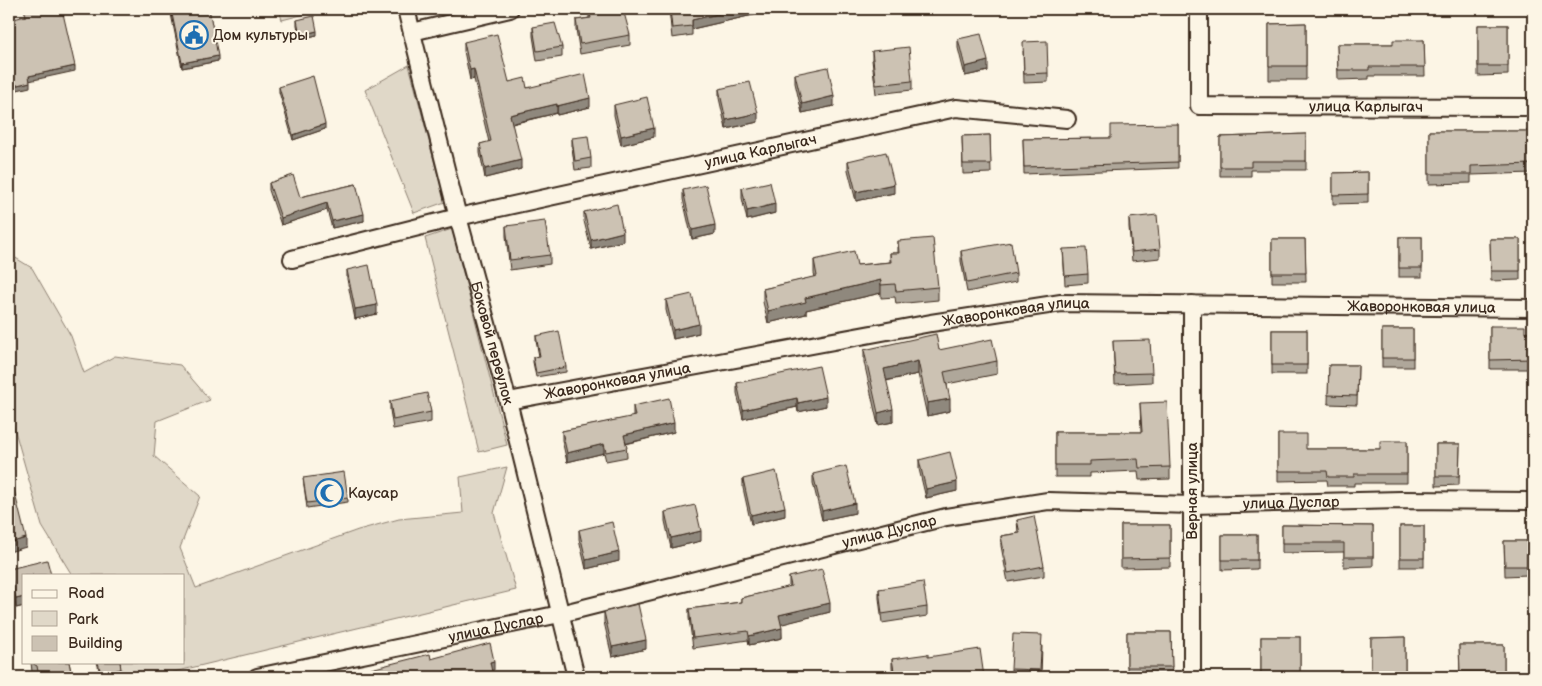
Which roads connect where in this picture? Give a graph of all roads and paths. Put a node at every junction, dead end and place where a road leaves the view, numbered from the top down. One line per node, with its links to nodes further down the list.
1 (406, 9): 4 (street, Боковой переулок)
2 (510, 9): 4 (street)
3 (1198, 9): 5 (street, улица Карлыгач)
4 (412, 32): 7 (street, Боковой переулок)
5 (1533, 108)
6 (1067, 119): 7 (street, улица Карлыгач)
7 (458, 216): 8 (street, улица Карлыгач); 11 (street, Боковой переулок)
8 (292, 259)
9 (1192, 304): 10 (street, Жаворонковая улица); 11 (street, Жаворонковая улица); 13 (street, Верная улица)
10 (1533, 308)
11 (508, 401): 14 (street, Боковой переулок)
12 (1533, 501): 13 (street, улица Дуслар)
13 (1192, 505): 14 (street, улица Дуслар); 17 (street, Верная улица)
14 (560, 614): 15 (street, улица Дуслар); 16 (street, Боковой переулок)
15 (258, 677)
16 (576, 677)
17 (1192, 677)

